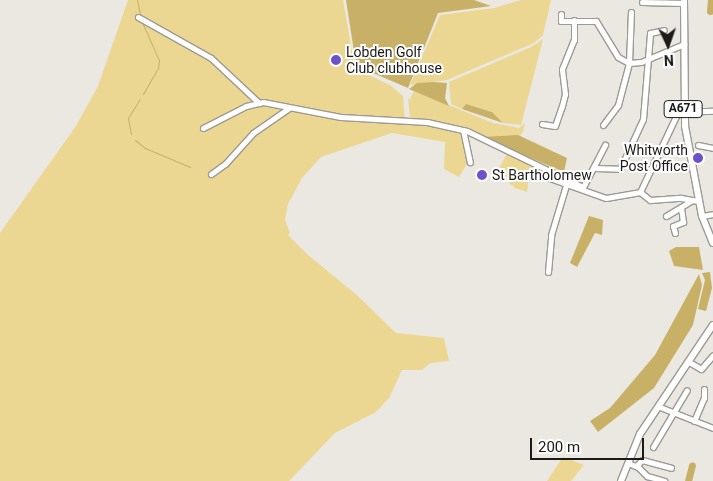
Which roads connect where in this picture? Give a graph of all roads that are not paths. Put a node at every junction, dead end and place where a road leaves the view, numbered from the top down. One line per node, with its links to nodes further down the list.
1 (642, 2): 2 (street)
2 (684, 2): 8 (main road, A671)
3 (631, 12): 10 (street)
4 (561, 14): 6 (street)
5 (138, 17): 11 (street)
6 (574, 20): 10 (street); 15 (street)
7 (664, 30): 9 (street)
8 (684, 44): 9 (street); 13 (main road, A671)
9 (648, 58): 10 (street); 23 (street)
10 (629, 63): 16 (street)
11 (259, 103): 12 (street); 17 (street)
12 (290, 108): 18 (street); 24 (street)
13 (683, 110): 14 (street); 28 (street); 29 (main road, A671)
14 (713, 111)
15 (542, 124)
16 (603, 126)
17 (203, 128)
18 (463, 130): 22 (street); 27 (street)
19 (605, 145): 23 (street)
20 (698, 145): 21 (street)
21 (713, 148)
22 (470, 162)
23 (595, 168): 27 (street)
24 (211, 174)
25 (541, 175): 26 (street)
26 (566, 186): 27 (street); 36 (street)
27 (582, 189): 28 (street)
28 (640, 192): 29 (street)
29 (695, 201): 30 (street); 33 (main road, A671)
30 (681, 208): 32 (street); 34 (street)
31 (713, 214): 33 (street)
32 (666, 216)
33 (702, 216): 35 (main road, A671)
34 (675, 233)
35 (713, 243)
36 (548, 272)
37 (713, 325): 39 (main road)
38 (713, 355): 39 (street)
39 (689, 362): 42 (main road)
40 (704, 388): 44 (street)
41 (687, 390): 43 (street)
42 (660, 407): 43 (street); 47 (main road)
43 (674, 413): 44 (street); 46 (street)
44 (694, 421): 45 (street)
45 (713, 428)
46 (653, 447)
47 (628, 463): 48 (street); 50 (main road)
48 (636, 466): 49 (street); 51 (street)
49 (672, 468)
50 (621, 481)
51 (663, 481)

